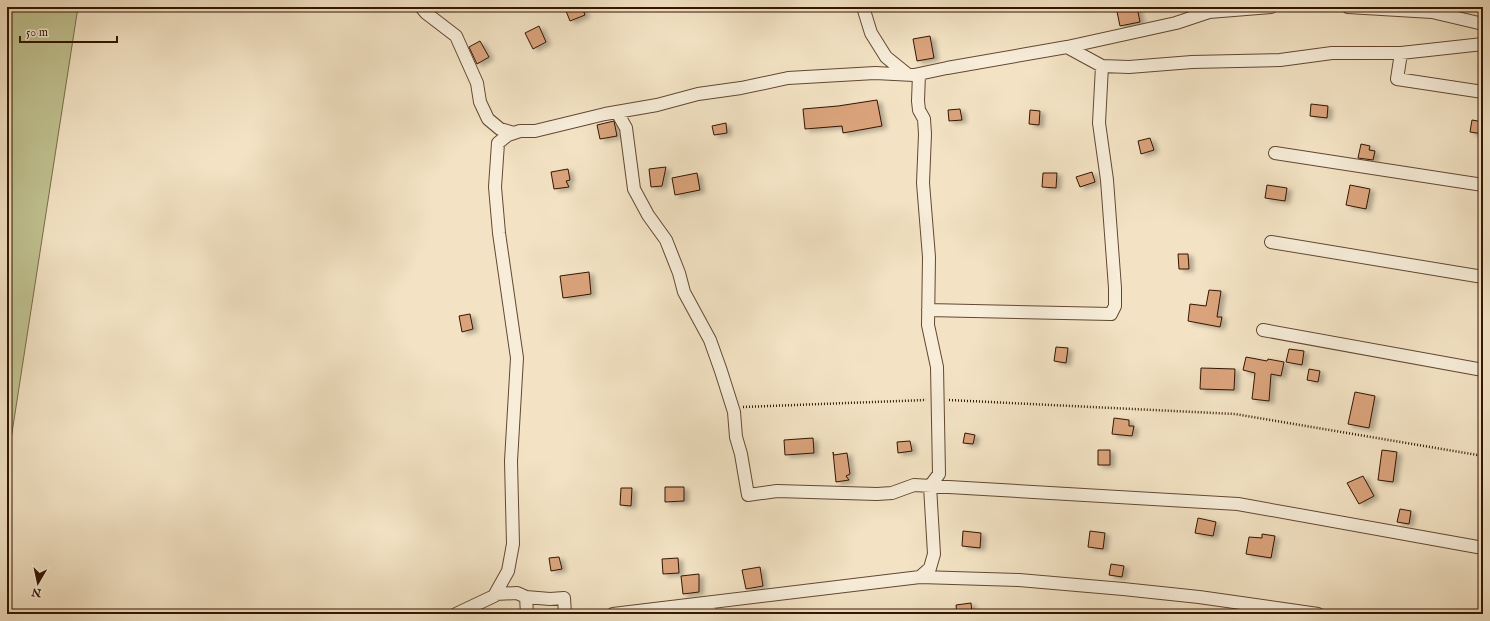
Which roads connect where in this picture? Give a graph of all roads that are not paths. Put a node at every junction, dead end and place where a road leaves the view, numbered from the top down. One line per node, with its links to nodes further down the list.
1 (420, 7): 14 (street)
2 (863, 7): 11 (street)
3 (1271, 7): 5 (street)
4 (1348, 7): 6 (street)
5 (1204, 10): 8 (street)
6 (1483, 24)
7 (1483, 44): 9 (street)
8 (1067, 48): 10 (street); 11 (street)
9 (1402, 52): 10 (street); 12 (street)
10 (1102, 66): 19 (street)
11 (913, 74): 13 (street); 19 (street)
12 (1483, 92)
13 (617, 112): 14 (street); 23 (street)
14 (514, 133): 27 (street)
15 (1275, 153): 16 (street)
16 (1483, 185)
17 (1271, 242): 18 (street)
18 (1483, 277)
19 (928, 310): 22 (street)
20 (1262, 330): 21 (street)
21 (1483, 370)
22 (940, 474): 23 (street); 24 (street)
23 (930, 486): 24 (street); 26 (street)
24 (949, 487): 25 (street)
25 (1483, 548)
26 (920, 577): 29 (street); 35 (street)
27 (495, 594): 28 (street); 30 (street)
28 (526, 597): 31 (street); 32 (street)
29 (712, 602): 33 (street); 34 (street)
30 (456, 614)
31 (527, 614)
32 (565, 614)
33 (613, 614)
34 (705, 614)
35 (1318, 614)

